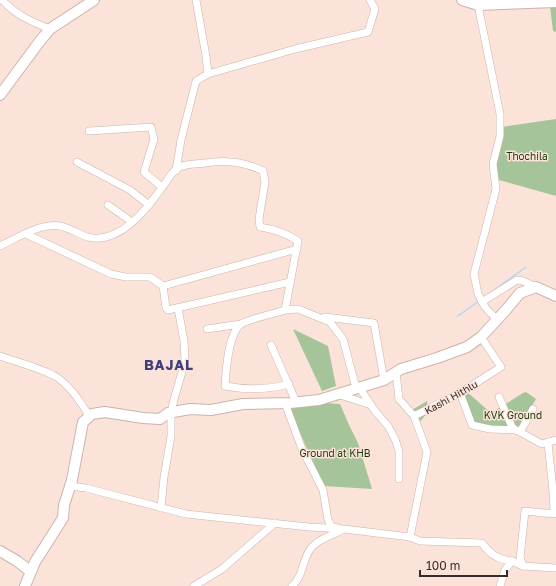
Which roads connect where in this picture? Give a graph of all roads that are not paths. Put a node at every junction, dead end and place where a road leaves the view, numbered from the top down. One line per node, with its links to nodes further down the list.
1 (2, 0): 9 (street)
2 (196, 0): 10 (street)
3 (370, 0): 10 (street)
4 (462, 0): 8 (street)
5 (90, 1): 9 (street)
6 (501, 2): 7 (street); 8 (street)
7 (556, 2)
8 (478, 5): 26 (street)
9 (50, 30): 11 (street)
10 (208, 74): 14 (street)
11 (0, 95)
12 (88, 131): 15 (street)
13 (77, 162): 17 (street)
14 (176, 171): 15 (street); 21 (street)
15 (162, 187): 17 (street)
16 (108, 205): 18 (street)
17 (149, 205): 18 (street)
18 (132, 222): 19 (street)
19 (26, 234): 20 (street); 23 (street)
20 (0, 246)
21 (297, 249): 22 (street); 23 (street)
22 (290, 282): 27 (street); 28 (street)
23 (163, 286): 27 (street)
24 (536, 287): 25 (street); 26 (street); 30 (street)
25 (556, 296)
26 (481, 300): 30 (street)
27 (178, 308): 47 (street)
28 (285, 310): 29 (street); 31 (street)
29 (315, 316): 37 (street); 39 (street)
30 (497, 320): 33 (street)
31 (241, 324): 32 (street); 38 (street)
32 (207, 329)
33 (482, 337): 36 (street); 40 (street, Kashi Hithlu)
34 (271, 346): 38 (street)
35 (0, 356): 48 (street)
36 (396, 372): 37 (street); 49 (street)
37 (384, 380): 39 (street)
38 (288, 384): 43 (street)
39 (357, 388): 41 (street); 45 (street)
40 (460, 393): 49 (street, Kashi Hithlu); 50 (street)
41 (337, 394): 43 (street); 45 (street)
42 (499, 397): 50 (street)
43 (296, 402): 44 (street)
44 (285, 403): 47 (street); 59 (street)
45 (371, 405): 53 (street)
46 (534, 410): 50 (street)
47 (171, 413): 48 (street); 56 (street)
48 (89, 416): 54 (street)
49 (414, 416): 60 (street, Kashi Hithlu)
50 (518, 431): 52 (street)
51 (556, 440): 52 (street)
52 (548, 442): 55 (street)
53 (399, 479)
54 (70, 486): 56 (street); 66 (street)
55 (555, 490): 64 (street)
56 (162, 508): 57 (street)
57 (275, 523): 58 (street); 68 (street)
58 (329, 529): 59 (street); 61 (street)
59 (344, 529): 60 (street); 61 (street)
60 (410, 538): 63 (street)
61 (320, 541): 69 (street)
62 (0, 551): 66 (street)
63 (512, 561): 64 (street); 70 (street)
64 (523, 566): 65 (street)
65 (556, 568)
66 (30, 571): 67 (street)
67 (25, 586)
68 (194, 586)
69 (292, 586)
70 (500, 586)

